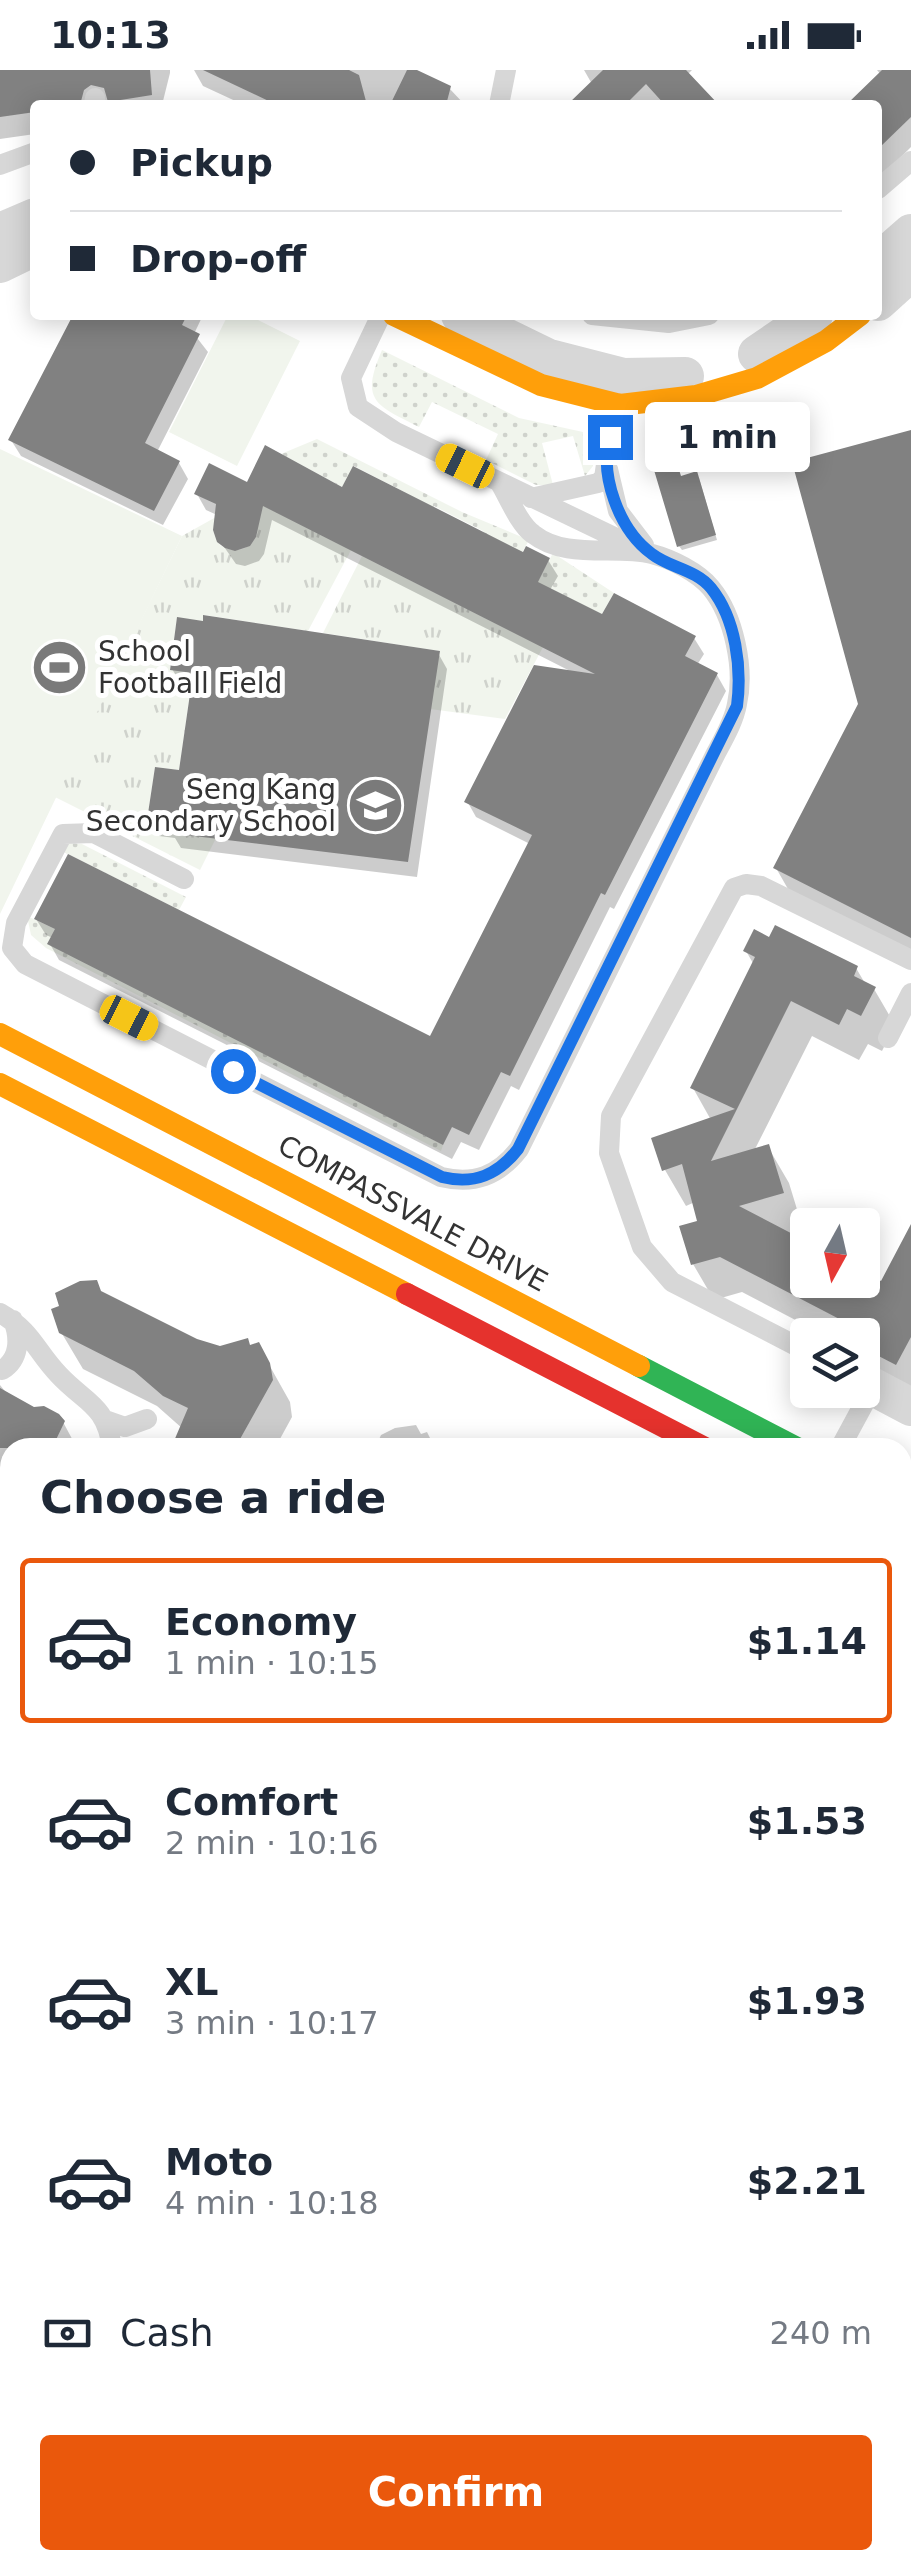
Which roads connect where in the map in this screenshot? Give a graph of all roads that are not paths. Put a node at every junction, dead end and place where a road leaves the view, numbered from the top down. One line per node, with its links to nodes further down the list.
1 (506, 70): 2 (lane)
2 (500, 100)
3 (30, 154): 5 (lane)
4 (911, 160): 6 (lane)
5 (0, 165)
6 (882, 185)
7 (30, 219): 8 (street)
8 (0, 232)
9 (911, 232): 11 (street)
10 (30, 249): 12 (street)
11 (882, 258)
12 (0, 264)
13 (911, 272): 14 (street)
14 (882, 298)
15 (380, 320): 24 (lane)
16 (404, 320): 22 (street)
17 (470, 320): 20 (street)
18 (647, 320): 19 (lane)
19 (686, 320)
20 (806, 320)
21 (853, 320): 22 (street)
22 (620, 406): 23 (lane)
23 (608, 469): 25 (lane); 26 (lane)
24 (500, 483): 25 (lane); 26 (lane)
25 (532, 498): 26 (lane)
26 (652, 554): 27 (lane)
27 (184, 879)
28 (911, 960): 34 (lane)
29 (911, 993): 31 (lane)
30 (0, 1034): 43 (street, COMPASSVALE DRIVE)
31 (888, 1038)
32 (0, 1084): 42 (street)
33 (7, 1317): 35 (lane); 40 (lane)
34 (790, 1343)
35 (2, 1370)
36 (880, 1390): 37 (street)
37 (911, 1406)
38 (858, 1408): 44 (lane)
39 (147, 1419): 40 (lane)
40 (105, 1420): 41 (lane)
41 (110, 1438)
42 (685, 1438)
43 (778, 1438)
44 (844, 1438)

